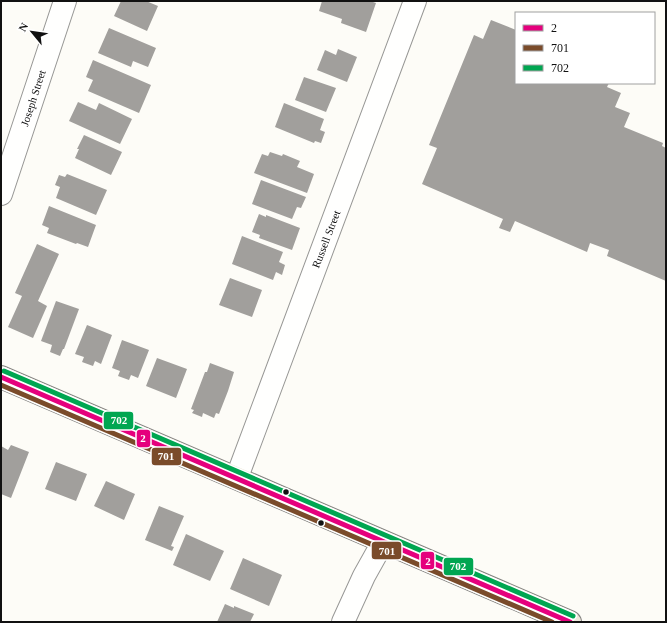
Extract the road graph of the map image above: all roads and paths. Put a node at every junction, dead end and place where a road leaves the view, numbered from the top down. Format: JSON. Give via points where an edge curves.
{"nodes":[{"id":1,"x":65,"y":1,"type":"edge"},
{"id":2,"x":415,"y":1,"type":"edge"},
{"id":3,"x":1,"y":194,"type":"edge"},
{"id":4,"x":1,"y":377,"type":"edge"},
{"id":5,"x":237,"y":477,"type":"junction"},
{"id":6,"x":383,"y":542,"type":"junction"},
{"id":7,"x":343,"y":622,"type":"edge"},
{"id":8,"x":570,"y":622,"type":"edge"}],
"edges":[{"from":1,"to":3,"type":"street","name":"Joseph Street"},
{"from":2,"to":5,"type":"street","name":"Russell Street"},
{"from":4,"to":5,"type":"main road"},
{"from":5,"to":6,"type":"main road"},
{"from":6,"to":7,"type":"street"},
{"from":6,"to":8,"type":"main road"}]}
